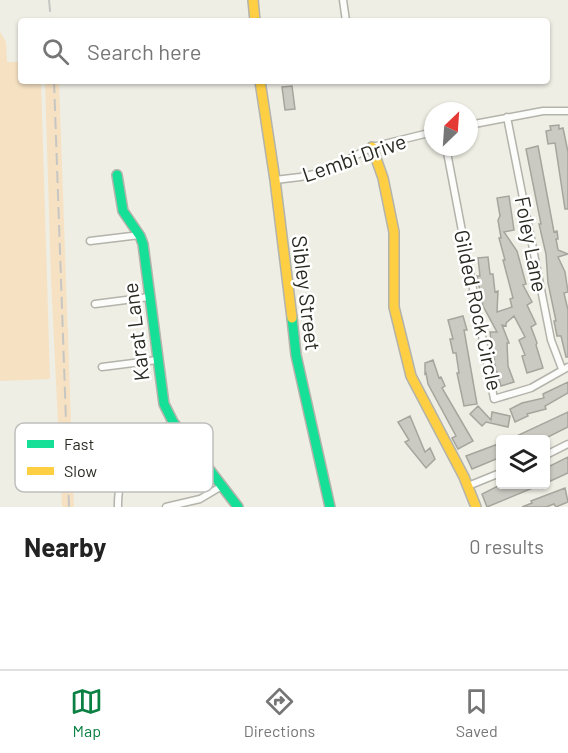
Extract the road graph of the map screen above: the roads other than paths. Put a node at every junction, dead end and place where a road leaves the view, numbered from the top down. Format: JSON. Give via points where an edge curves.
{"nodes":[{"id":1,"x":253,"y":0,"type":"edge"},
{"id":2,"x":343,"y":0,"type":"edge"},
{"id":3,"x":255,"y":18,"type":"edge"},
{"id":4,"x":346,"y":18,"type":"edge"},
{"id":5,"x":260,"y":84,"type":"edge"},
{"id":6,"x":568,"y":111,"type":"edge"},
{"id":7,"x":507,"y":117,"type":"junction"},
{"id":8,"x":478,"y":123,"type":"edge"},
{"id":9,"x":424,"y":134,"type":"edge"},
{"id":10,"x":372,"y":147,"type":"junction"},
{"id":11,"x":448,"y":156,"type":"edge"},
{"id":12,"x":117,"y":175,"type":"dead end"},
{"id":13,"x":275,"y":180,"type":"junction"},
{"id":14,"x":141,"y":235,"type":"junction"},
{"id":15,"x":90,"y":241,"type":"dead end"},
{"id":16,"x":149,"y":297,"type":"junction"},
{"id":17,"x":95,"y":304,"type":"dead end"},
{"id":18,"x":157,"y":360,"type":"junction"},
{"id":19,"x":102,"y":367,"type":"dead end"},
{"id":20,"x":565,"y":368,"type":"edge"},
{"id":21,"x":173,"y":422,"type":"edge"},
{"id":22,"x":568,"y":444,"type":"edge"},
{"id":23,"x":550,"y":453,"type":"edge"},
{"id":24,"x":213,"y":474,"type":"edge"},
{"id":25,"x":496,"y":475,"type":"edge"},
{"id":26,"x":222,"y":486,"type":"junction"},
{"id":27,"x":468,"y":486,"type":"junction"},
{"id":28,"x":213,"y":491,"type":"edge"},
{"id":29,"x":119,"y":492,"type":"edge"},
{"id":30,"x":212,"y":492,"type":"edge"},
{"id":31,"x":118,"y":507,"type":"edge"},
{"id":32,"x":166,"y":507,"type":"edge"},
{"id":33,"x":238,"y":507,"type":"edge"},
{"id":34,"x":330,"y":507,"type":"edge"},
{"id":35,"x":476,"y":507,"type":"edge"}],
"edges":[{"from":1,"to":3,"type":"street"},
{"from":2,"to":4,"type":"street"},
{"from":5,"to":13,"type":"street","name":"Sibley Street"},
{"from":6,"to":7,"type":"street"},
{"from":7,"to":8,"type":"street"},
{"from":7,"to":20,"type":"street","name":"Foley Lane","via":[[550,340]]},
{"from":9,"to":10,"type":"street","name":"Lembi Drive"},
{"from":10,"to":13,"type":"street","name":"Lembi Drive","via":[[324,172]]},
{"from":10,"to":27,"type":"street","via":[[394,232],[394,307],[411,376]]},
{"from":11,"to":20,"type":"street","name":"Gilded Rock Circle","via":[[494,399],[531,387]]},
{"from":12,"to":14,"type":"street","via":[[122,209]]},
{"from":13,"to":34,"type":"street","name":"Sibley Street","via":[[296,355]]},
{"from":14,"to":15,"type":"street"},
{"from":14,"to":16,"type":"street","name":"Karat Lane"},
{"from":16,"to":17,"type":"street"},
{"from":16,"to":18,"type":"street","name":"Karat Lane"},
{"from":18,"to":19,"type":"street"},
{"from":18,"to":21,"type":"street","name":"Karat Lane","via":[[162,397]]},
{"from":22,"to":23,"type":"street"},
{"from":24,"to":26,"type":"street","name":"Karat Lane"},
{"from":25,"to":27,"type":"street"},
{"from":26,"to":28,"type":"street"},
{"from":26,"to":33,"type":"street","name":"Karat Lane"},
{"from":27,"to":35,"type":"street"},
{"from":29,"to":31,"type":"street"},
{"from":30,"to":32,"type":"street"}]}
